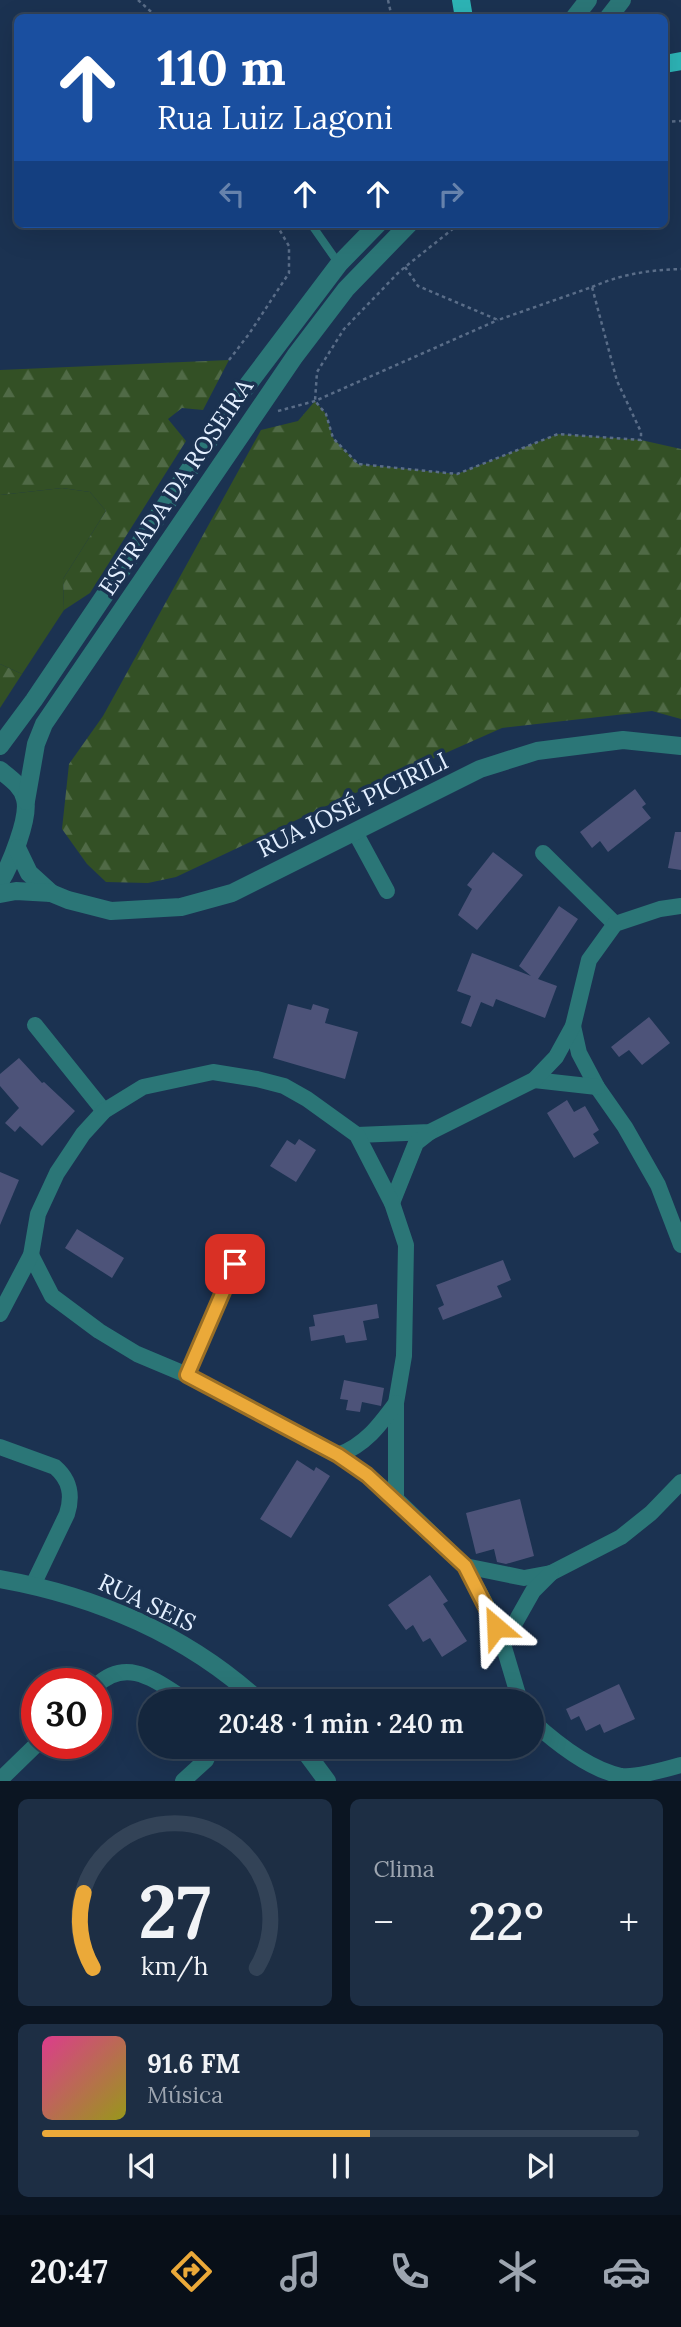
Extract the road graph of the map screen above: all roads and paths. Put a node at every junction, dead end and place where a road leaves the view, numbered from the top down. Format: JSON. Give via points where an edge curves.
{"nodes":[{"id":1,"x":138,"y":0,"type":"edge"},
{"id":2,"x":588,"y":0,"type":"edge"},
{"id":3,"x":622,"y":0,"type":"edge"},
{"id":4,"x":154,"y":14,"type":"edge"},
{"id":5,"x":577,"y":14,"type":"edge"},
{"id":6,"x":611,"y":14,"type":"edge"},
{"id":7,"x":278,"y":228,"type":"edge"},
{"id":8,"x":314,"y":228,"type":"edge"},
{"id":9,"x":373,"y":228,"type":"edge"},
{"id":10,"x":405,"y":228,"type":"edge"},
{"id":11,"x":454,"y":228,"type":"edge"},
{"id":12,"x":339,"y":264,"type":"junction"},
{"id":13,"x":405,"y":267,"type":"junction"},
{"id":14,"x":681,"y":269,"type":"edge"},
{"id":15,"x":592,"y":287,"type":"junction"},
{"id":16,"x":498,"y":320,"type":"junction"},
{"id":17,"x":229,"y":360,"type":"dead end"},
{"id":18,"x":315,"y":401,"type":"junction"},
{"id":19,"x":254,"y":417,"type":"junction"},
{"id":20,"x":0,"y":746,"type":"edge"},
{"id":21,"x":681,"y":746,"type":"edge"},
{"id":22,"x":0,"y":770,"type":"edge"},
{"id":23,"x":26,"y":801,"type":"junction"},
{"id":24,"x":355,"y":832,"type":"junction"},
{"id":25,"x":17,"y":848,"type":"junction"},
{"id":26,"x":543,"y":853,"type":"dead end"},
{"id":27,"x":0,"y":882,"type":"edge"},
{"id":28,"x":387,"y":891,"type":"dead end"},
{"id":29,"x":51,"y":893,"type":"junction"},
{"id":30,"x":0,"y":894,"type":"edge"},
{"id":31,"x":681,"y":906,"type":"edge"},
{"id":32,"x":615,"y":924,"type":"junction"},
{"id":33,"x":35,"y":1025,"type":"dead end"},
{"id":34,"x":573,"y":1026,"type":"junction"},
{"id":35,"x":534,"y":1080,"type":"junction"},
{"id":36,"x":597,"y":1087,"type":"junction"},
{"id":37,"x":104,"y":1111,"type":"junction"},
{"id":38,"x":430,"y":1132,"type":"junction"},
{"id":39,"x":357,"y":1135,"type":"junction"},
{"id":40,"x":391,"y":1203,"type":"junction"},
{"id":41,"x":681,"y":1245,"type":"edge"},
{"id":42,"x":32,"y":1255,"type":"junction"},
{"id":43,"x":235,"y":1264,"type":"dead end"},
{"id":44,"x":0,"y":1314,"type":"edge"},
{"id":45,"x":187,"y":1375,"type":"junction"},
{"id":46,"x":396,"y":1404,"type":"junction"},
{"id":47,"x":0,"y":1447,"type":"edge"},
{"id":48,"x":338,"y":1455,"type":"junction"},
{"id":49,"x":681,"y":1482,"type":"edge"},
{"id":50,"x":396,"y":1499,"type":"junction"},
{"id":51,"x":465,"y":1566,"type":"junction"},
{"id":52,"x":551,"y":1573,"type":"junction"},
{"id":53,"x":0,"y":1579,"type":"edge"},
{"id":54,"x":33,"y":1585,"type":"junction"},
{"id":55,"x":503,"y":1644,"type":"junction"},
{"id":56,"x":112,"y":1674,"type":"edge"},
{"id":57,"x":169,"y":1689,"type":"edge"},
{"id":58,"x":246,"y":1689,"type":"edge"},
{"id":59,"x":516,"y":1689,"type":"edge"},
{"id":60,"x":544,"y":1732,"type":"edge"},
{"id":61,"x":22,"y":1759,"type":"edge"},
{"id":62,"x":206,"y":1759,"type":"edge"},
{"id":63,"x":311,"y":1759,"type":"edge"},
{"id":64,"x":681,"y":1765,"type":"edge"},
{"id":65,"x":622,"y":1779,"type":"edge"},
{"id":66,"x":0,"y":1780,"type":"edge"},
{"id":67,"x":183,"y":1781,"type":"edge"},
{"id":68,"x":327,"y":1781,"type":"edge"}],
"edges":[{"from":1,"to":4,"type":"path"},
{"from":2,"to":5,"type":"street"},
{"from":3,"to":6,"type":"street"},
{"from":7,"to":17,"type":"path","via":[[289,246],[289,272]]},
{"from":8,"to":12,"type":"lane"},
{"from":9,"to":12,"type":"street","name":"ESTRADA DA ROSEIRA"},
{"from":10,"to":19,"type":"street","name":"ESTRADA DA ROSEIRA","via":[[346,289]]},
{"from":11,"to":13,"type":"path"},
{"from":12,"to":20,"type":"street","name":"ESTRADA DA ROSEIRA","via":[[237,399]]},
{"from":13,"to":16,"type":"path","via":[[418,286]]},
{"from":13,"to":18,"type":"path","via":[[344,329],[317,372]]},
{"from":14,"to":15,"type":"path","via":[[636,272]]},
{"from":15,"to":16,"type":"path"},
{"from":15,"to":18,"type":"path","via":[[617,381],[641,440],[558,434],[457,474],[358,464],[333,438],[327,414]]},
{"from":16,"to":18,"type":"path"},
{"from":18,"to":19,"type":"path"},
{"from":19,"to":23,"type":"street","name":"ESTRADA DA ROSEIRA","via":[[44,724]]},
{"from":21,"to":24,"type":"street","name":"RUA JOSÉ PICIRILI","via":[[623,740],[537,751],[480,769]]},
{"from":22,"to":23,"type":"street"},
{"from":23,"to":25,"type":"street","name":"ESTRADA DA ROSEIRA"},
{"from":24,"to":28,"type":"street"},
{"from":24,"to":29,"type":"street","name":"RUA JOSÉ PICIRILI","via":[[232,892],[181,908],[111,911]]},
{"from":25,"to":27,"type":"street","name":"ESTRADA DA ROSEIRA"},
{"from":25,"to":29,"type":"street","via":[[29,873]]},
{"from":26,"to":32,"type":"street"},
{"from":29,"to":30,"type":"street"},
{"from":31,"to":32,"type":"street"},
{"from":32,"to":34,"type":"street","via":[[590,960]]},
{"from":33,"to":37,"type":"street"},
{"from":34,"to":35,"type":"street","via":[[556,1056]]},
{"from":34,"to":36,"type":"street","via":[[579,1053]]},
{"from":35,"to":36,"type":"street"},
{"from":35,"to":38,"type":"street"},
{"from":36,"to":41,"type":"street","via":[[658,1185]]},
{"from":37,"to":39,"type":"street","via":[[143,1087],[213,1072],[284,1086]]},
{"from":37,"to":42,"type":"street","via":[[82,1134],[57,1173],[38,1214]]},
{"from":38,"to":39,"type":"street"},
{"from":38,"to":40,"type":"street","via":[[416,1143]]},
{"from":39,"to":40,"type":"street"},
{"from":40,"to":46,"type":"street","via":[[406,1245],[404,1356]]},
{"from":42,"to":44,"type":"street"},
{"from":42,"to":45,"type":"street","via":[[52,1296],[137,1354]]},
{"from":43,"to":45,"type":"street"},
{"from":45,"to":48,"type":"street"},
{"from":46,"to":48,"type":"street","via":[[354,1449]]},
{"from":46,"to":50,"type":"street"},
{"from":47,"to":54,"type":"street","via":[[55,1467],[70,1490],[67,1514]]},
{"from":48,"to":50,"type":"street"},
{"from":49,"to":52,"type":"street","via":[[621,1537]]},
{"from":50,"to":51,"type":"street"},
{"from":51,"to":52,"type":"street","via":[[524,1578]]},
{"from":51,"to":55,"type":"street"},
{"from":52,"to":55,"type":"street","via":[[533,1591]]},
{"from":53,"to":54,"type":"street","name":"RUA SEIS"},
{"from":54,"to":58,"type":"street","name":"RUA SEIS","via":[[111,1609],[164,1634]]},
{"from":55,"to":59,"type":"street"},
{"from":56,"to":57,"type":"street","via":[[132,1671]]},
{"from":60,"to":65,"type":"street"},
{"from":61,"to":66,"type":"street"},
{"from":62,"to":67,"type":"street"},
{"from":63,"to":68,"type":"street"},
{"from":64,"to":65,"type":"street"}]}
